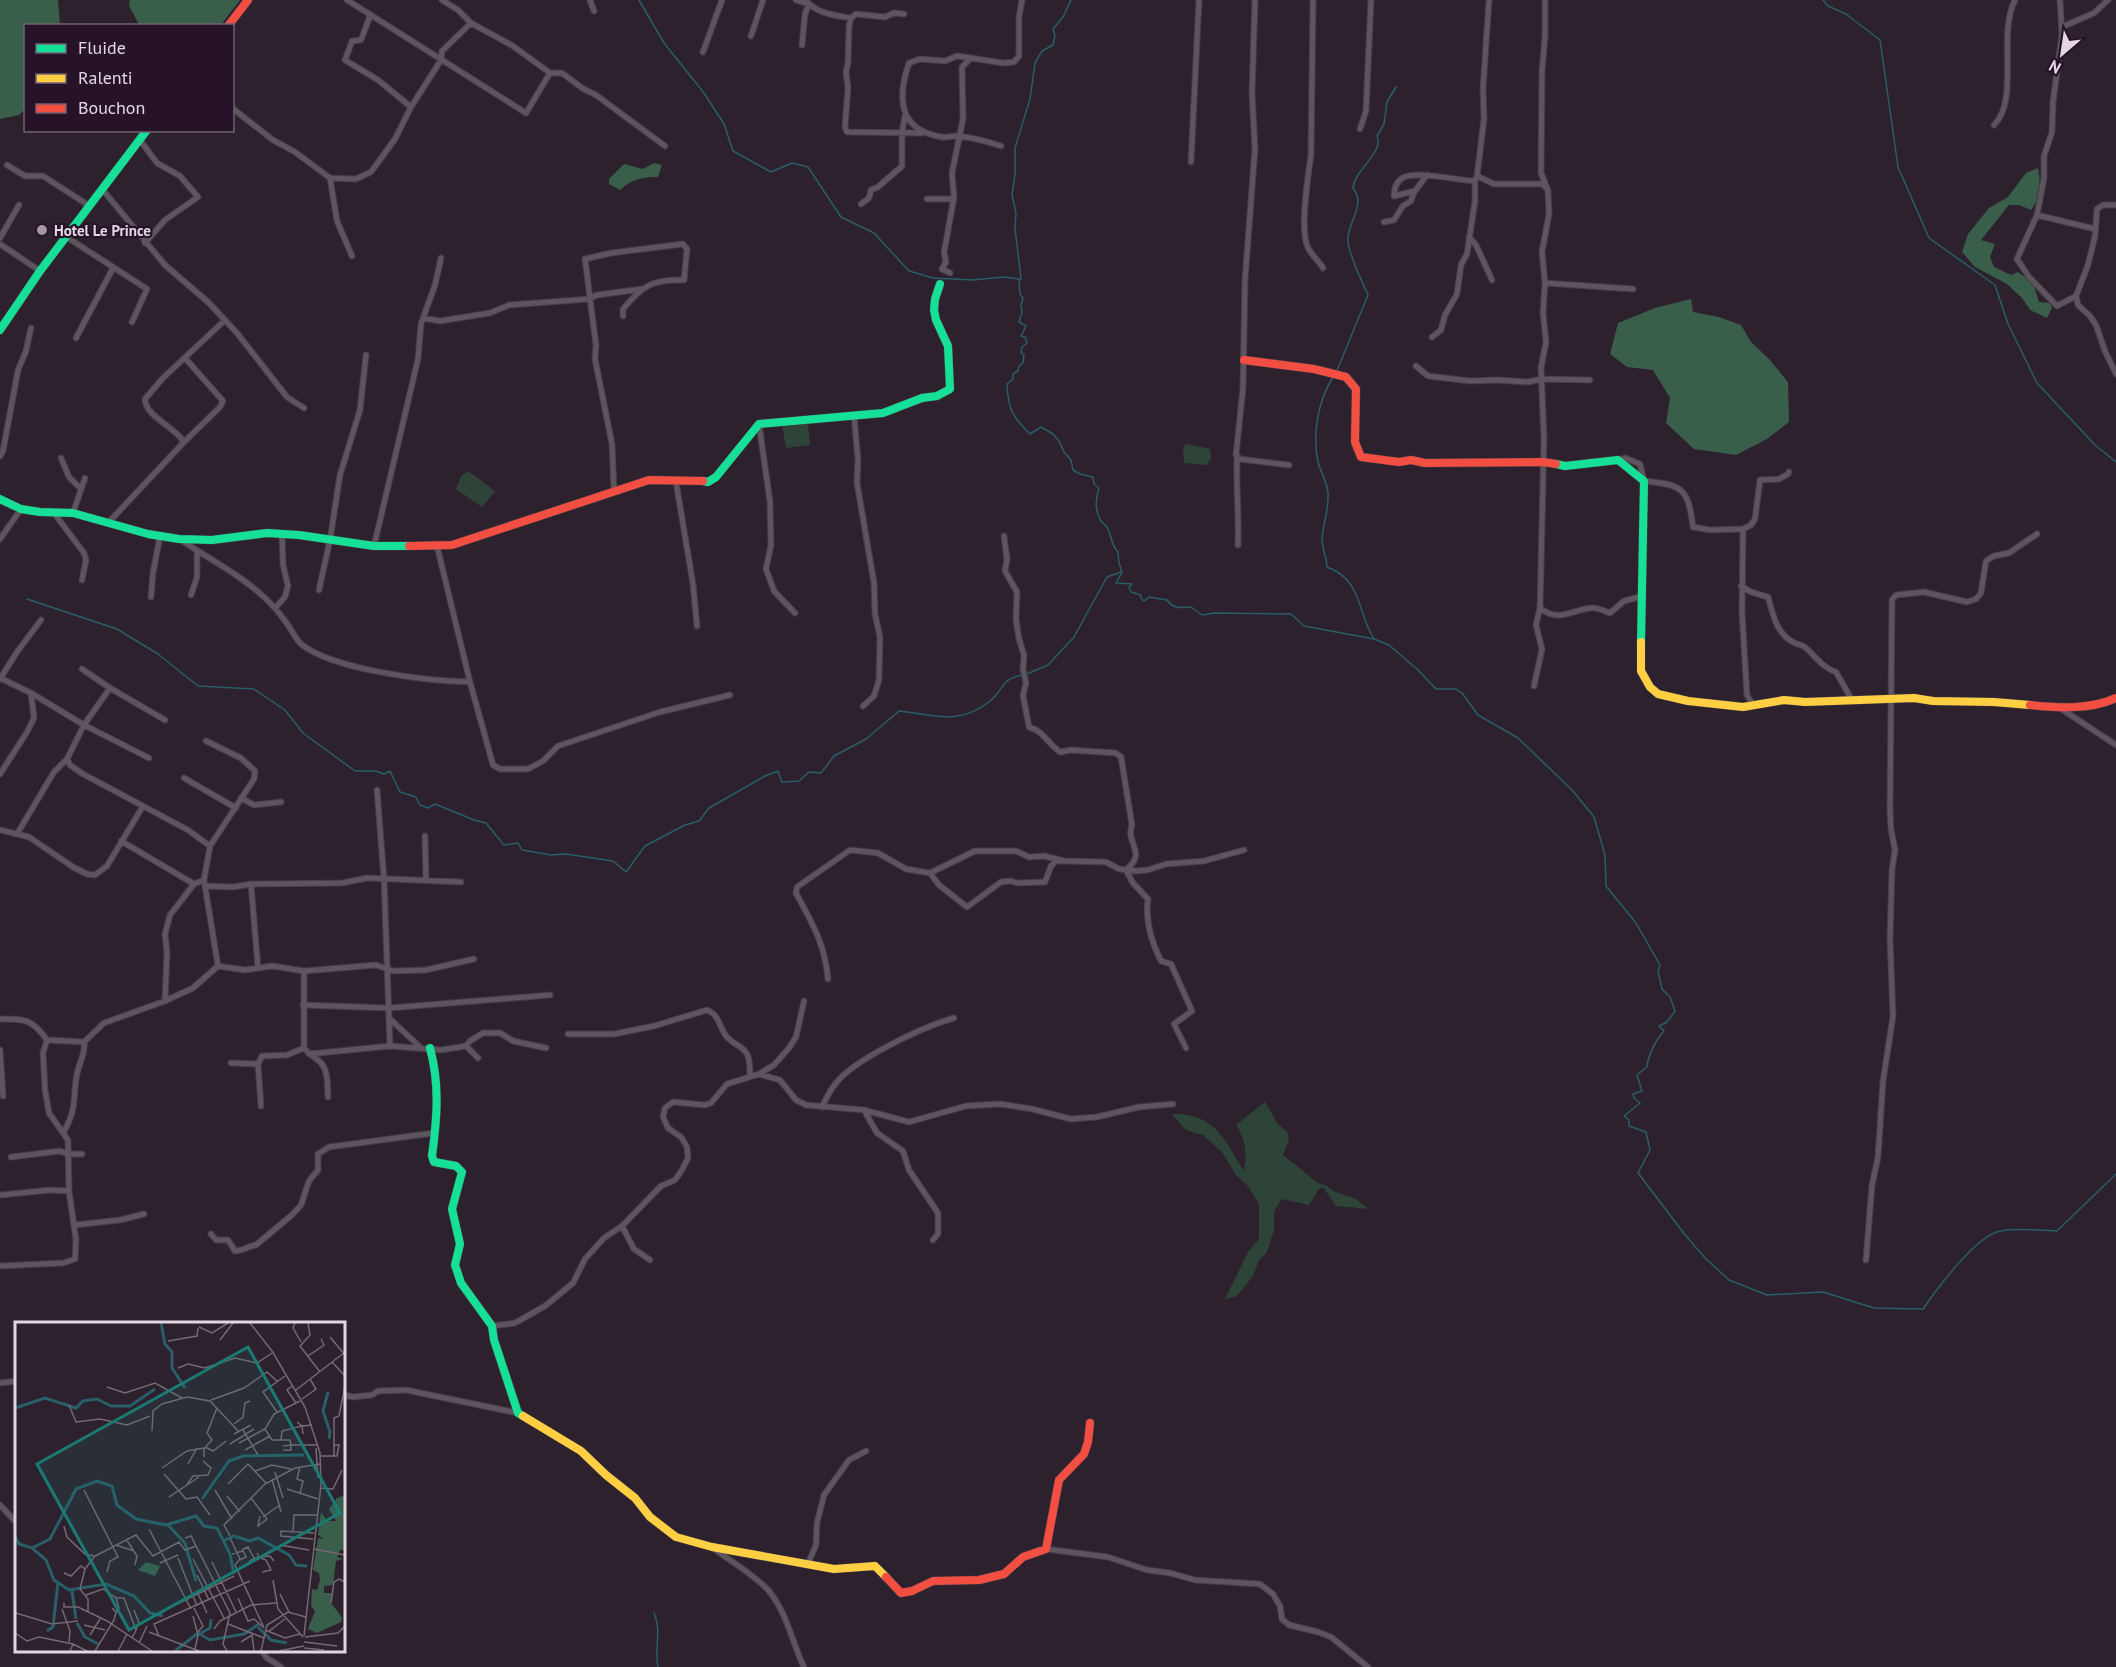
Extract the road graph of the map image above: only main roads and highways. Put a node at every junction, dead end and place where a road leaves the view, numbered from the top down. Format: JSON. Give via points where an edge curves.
{"nodes":[{"id":1,"x":248,"y":0,"type":"edge"},
{"id":2,"x":230,"y":24,"type":"edge"},
{"id":3,"x":146,"y":132,"type":"edge"},
{"id":4,"x":940,"y":284,"type":"dead end"},
{"id":5,"x":0,"y":330,"type":"edge"},
{"id":6,"x":1244,"y":360,"type":"road end"},
{"id":7,"x":0,"y":499,"type":"edge"},
{"id":8,"x":2116,"y":698,"type":"edge"},
{"id":9,"x":430,"y":1048,"type":"road end"},
{"id":10,"x":1090,"y":1423,"type":"dead end"}],
"edges":[{"from":1,"to":2,"type":"main road"},
{"from":3,"to":5,"type":"main road","via":[[65,236]]},
{"from":4,"to":7,"type":"main road","via":[[934,310],[948,342],[950,388],[937,396],[883,412],[759,424],[708,482],[649,480],[452,545],[374,546],[282,534],[179,539],[73,513],[21,510]]},
{"from":6,"to":8,"type":"main road","via":[[1346,377],[1356,389],[1355,442],[1361,457],[1399,462],[1543,462],[1565,466],[1618,460],[1644,481],[1641,671],[1658,694],[1711,705],[1748,707],[1794,699],[1805,702],[1914,698],[2060,708]]},
{"from":9,"to":10,"type":"main road","via":[[438,1109],[432,1156],[434,1162],[456,1166],[462,1172],[452,1209],[460,1244],[455,1265],[461,1283],[492,1326],[518,1413],[580,1451],[676,1537],[834,1569],[875,1566],[901,1593],[933,1581],[980,1580],[1004,1574],[1023,1557],[1046,1550],[1059,1480],[1084,1454]]}]}
